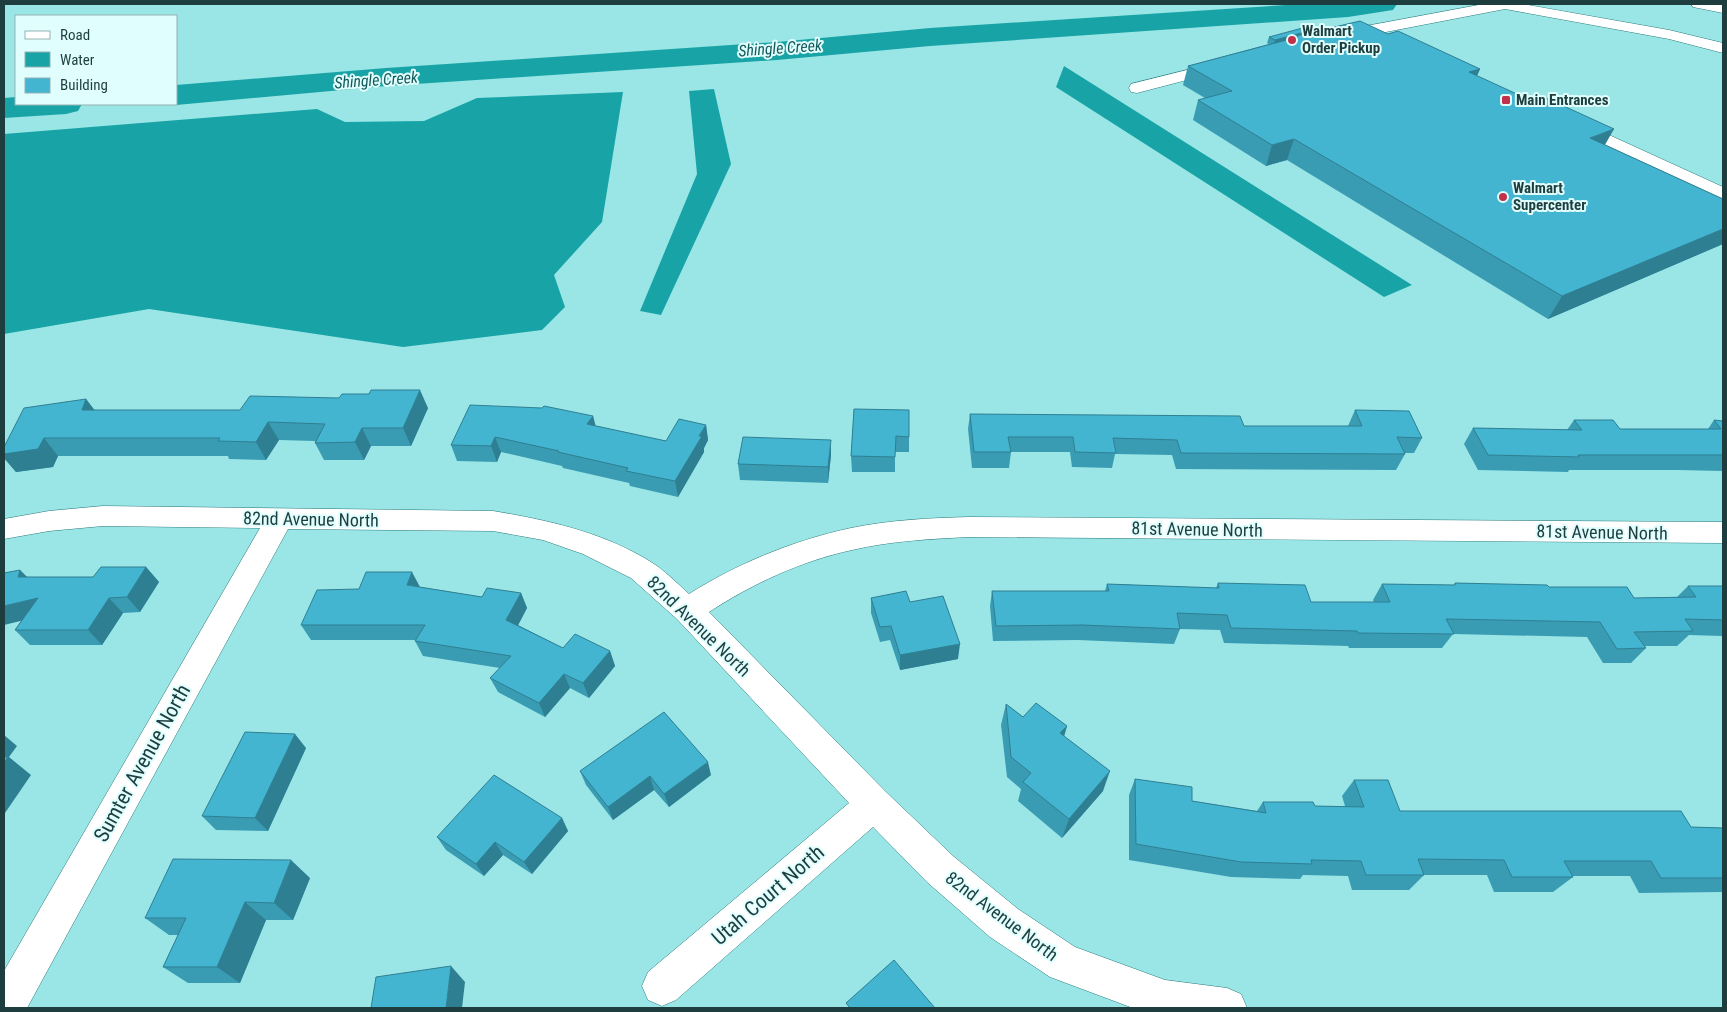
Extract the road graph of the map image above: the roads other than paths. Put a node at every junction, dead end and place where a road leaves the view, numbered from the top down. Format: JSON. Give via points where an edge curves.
{"nodes":[{"id":1,"x":1505,"y":4,"type":"edge"},
{"id":2,"x":1698,"y":4,"type":"edge"},
{"id":3,"x":1723,"y":9,"type":"edge"},
{"id":4,"x":1370,"y":29,"type":"junction"},
{"id":5,"x":1327,"y":39,"type":"edge"},
{"id":6,"x":1396,"y":41,"type":"edge"},
{"id":7,"x":1723,"y":48,"type":"edge"},
{"id":8,"x":1241,"y":61,"type":"edge"},
{"id":9,"x":1137,"y":88,"type":"dead end"},
{"id":10,"x":1558,"y":116,"type":"edge"},
{"id":11,"x":1723,"y":194,"type":"edge"},
{"id":12,"x":279,"y":518,"type":"junction"},
{"id":13,"x":4,"y":530,"type":"edge"},
{"id":14,"x":1723,"y":533,"type":"edge"},
{"id":15,"x":688,"y":610,"type":"junction"},
{"id":16,"x":874,"y":804,"type":"junction"},
{"id":17,"x":662,"y":986,"type":"dead end"},
{"id":18,"x":5,"y":1008,"type":"edge"},
{"id":19,"x":1227,"y":1008,"type":"edge"}],
"edges":[{"from":1,"to":4,"type":"street"},
{"from":1,"to":7,"type":"street","via":[[1689,38]]},
{"from":2,"to":3,"type":"street"},
{"from":4,"to":5,"type":"street"},
{"from":4,"to":6,"type":"street"},
{"from":8,"to":9,"type":"street"},
{"from":10,"to":11,"type":"street"},
{"from":12,"to":13,"type":"street","name":"82nd Avenue North","via":[[103,516],[49,521]]},
{"from":12,"to":15,"type":"street","name":"82nd Avenue North","via":[[493,521],[545,530],[593,546],[641,570]]},
{"from":12,"to":18,"type":"street","name":"Sumter Avenue North"},
{"from":14,"to":15,"type":"street","name":"81st Avenue North","via":[[969,527],[909,530],[851,539],[795,556],[730,583]]},
{"from":15,"to":16,"type":"street","name":"82nd Avenue North"},
{"from":16,"to":17,"type":"street","name":"Utah Court North"},
{"from":16,"to":19,"type":"street","name":"82nd Avenue North","via":[[940,869],[1004,923],[1064,963],[1165,1000]]}]}
